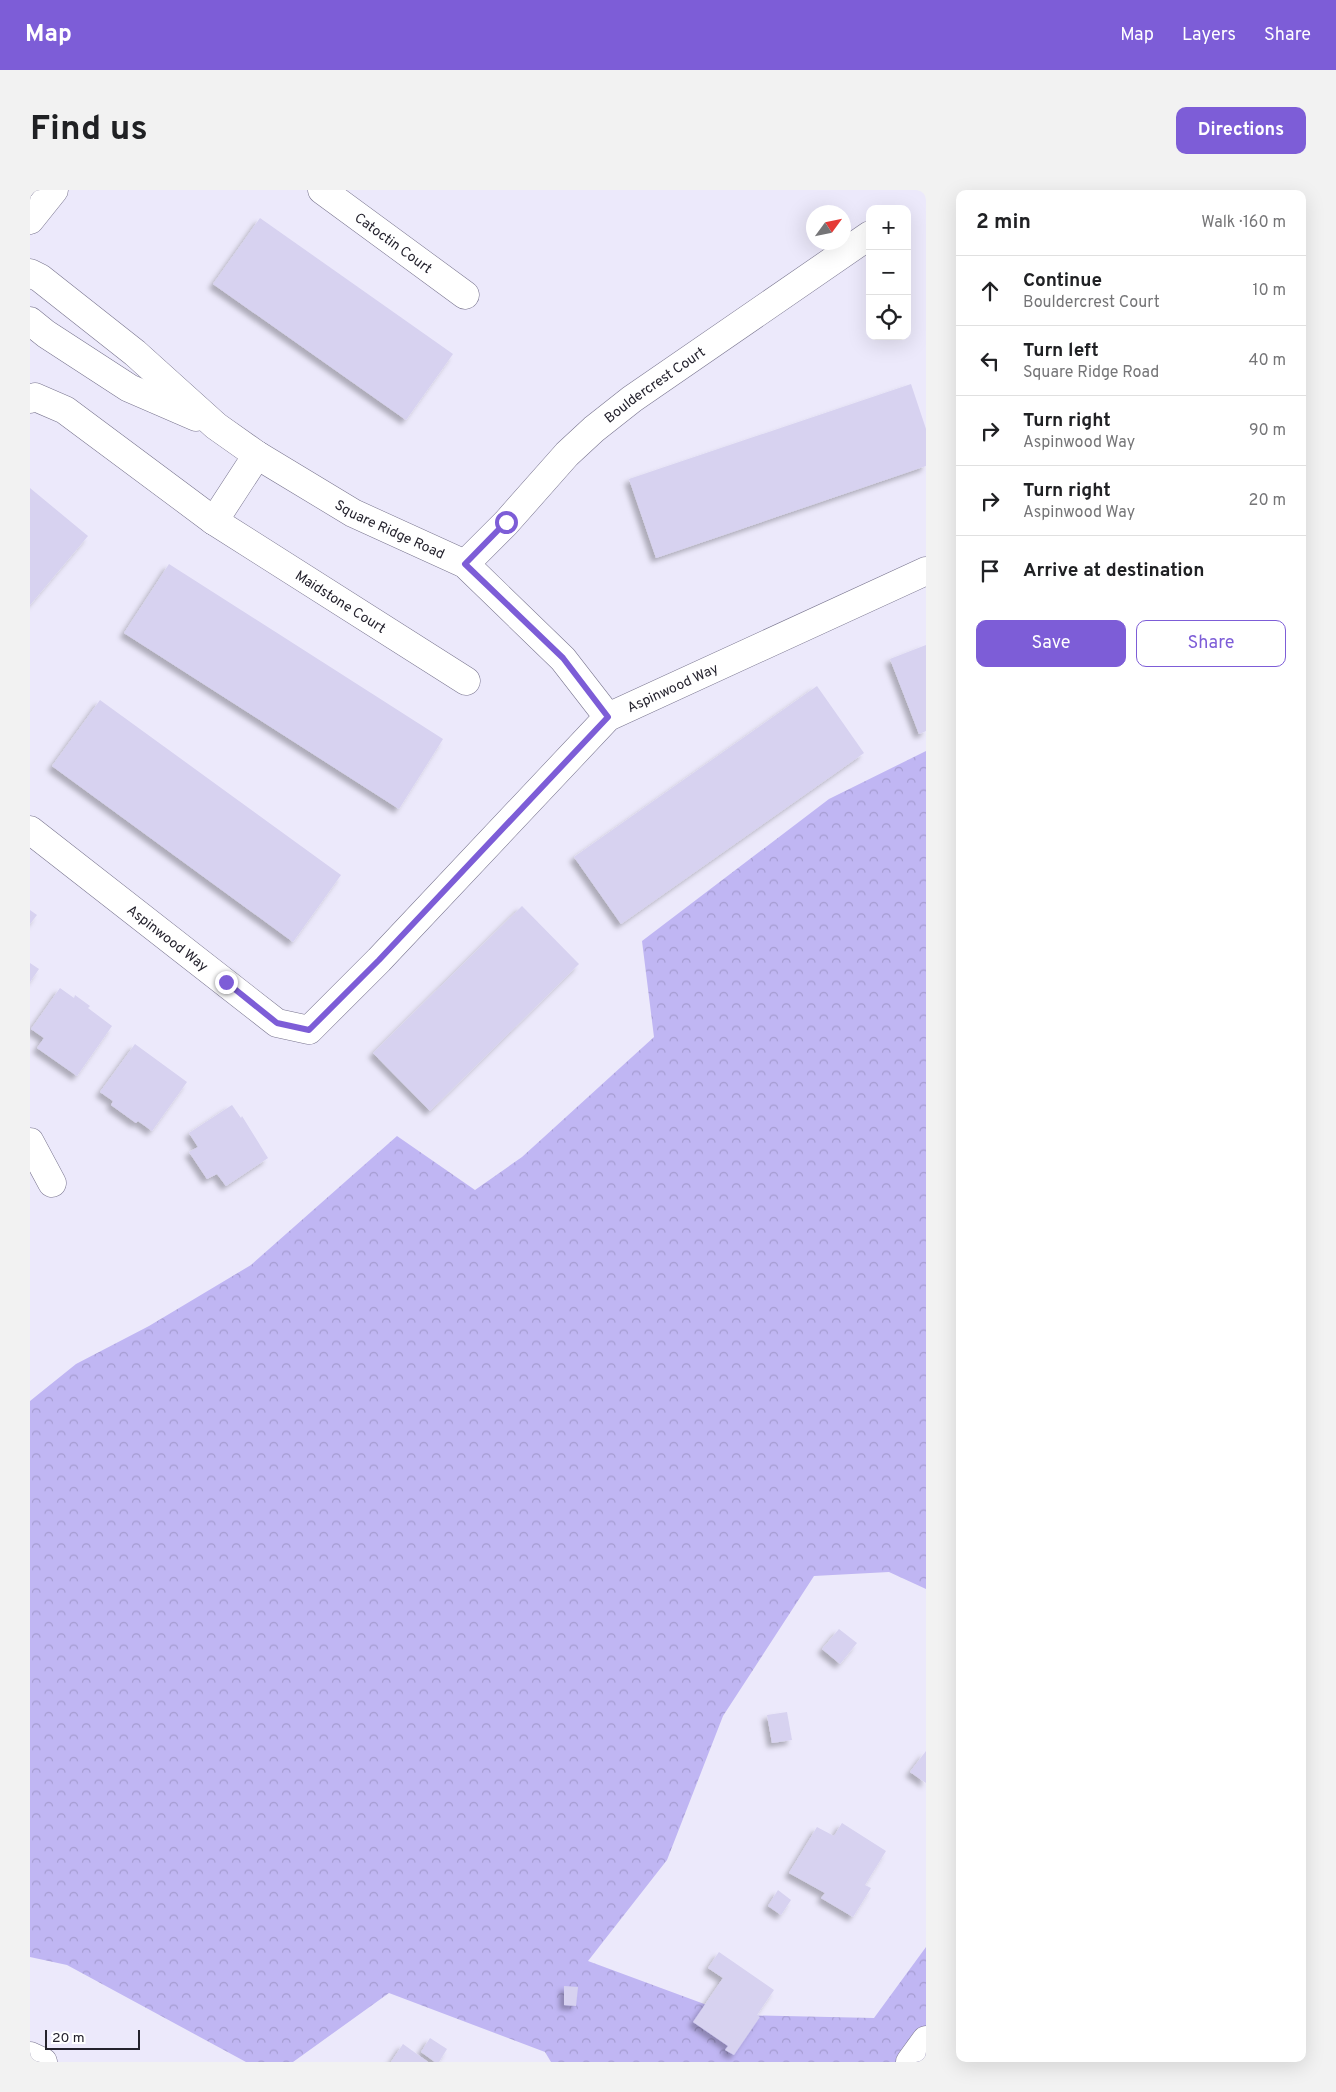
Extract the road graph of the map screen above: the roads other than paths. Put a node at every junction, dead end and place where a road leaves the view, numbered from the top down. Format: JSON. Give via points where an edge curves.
{"nodes":[{"id":1,"x":54,"y":190,"type":"edge"},
{"id":2,"x":322,"y":190,"type":"edge"},
{"id":3,"x":30,"y":220,"type":"edge"},
{"id":4,"x":866,"y":238,"type":"edge"},
{"id":5,"x":30,"y":273,"type":"edge"},
{"id":6,"x":465,"y":296,"type":"dead end"},
{"id":7,"x":30,"y":321,"type":"edge"},
{"id":8,"x":30,"y":399,"type":"edge"},
{"id":9,"x":216,"y":426,"type":"junction"},
{"id":10,"x":257,"y":455,"type":"junction"},
{"id":11,"x":214,"y":521,"type":"junction"},
{"id":12,"x":465,"y":564,"type":"junction"},
{"id":13,"x":926,"y":571,"type":"edge"},
{"id":14,"x":466,"y":681,"type":"dead end"},
{"id":15,"x":608,"y":717,"type":"junction"},
{"id":16,"x":30,"y":830,"type":"edge"},
{"id":17,"x":30,"y":1142,"type":"edge"},
{"id":18,"x":52,"y":1183,"type":"dead end"},
{"id":19,"x":926,"y":2040,"type":"edge"},
{"id":20,"x":30,"y":2056,"type":"edge"},
{"id":21,"x":43,"y":2062,"type":"edge"},
{"id":22,"x":910,"y":2062,"type":"edge"}],
"edges":[{"from":1,"to":3,"type":"street"},
{"from":2,"to":6,"type":"street","name":"Catoctin Court"},
{"from":4,"to":12,"type":"street","name":"Bouldercrest Court","via":[[594,428]]},
{"from":5,"to":9,"type":"street","name":"Square Ridge Road","via":[[136,352]]},
{"from":7,"to":9,"type":"street","name":"Square Ridge Road","via":[[129,388]]},
{"from":8,"to":11,"type":"street","name":"Maidstone Court","via":[[65,410]]},
{"from":9,"to":10,"type":"street","name":"Square Ridge Road"},
{"from":10,"to":11,"type":"street"},
{"from":10,"to":12,"type":"street","name":"Square Ridge Road","via":[[353,513]]},
{"from":11,"to":14,"type":"street","name":"Maidstone Court"},
{"from":12,"to":15,"type":"street","name":"Square Ridge Road","via":[[563,658]]},
{"from":13,"to":15,"type":"street","name":"Aspinwood Way"},
{"from":15,"to":16,"type":"street","name":"Aspinwood Way","via":[[309,1030],[277,1023]]},
{"from":17,"to":18,"type":"street"},
{"from":19,"to":22,"type":"street"},
{"from":20,"to":21,"type":"street"}]}
